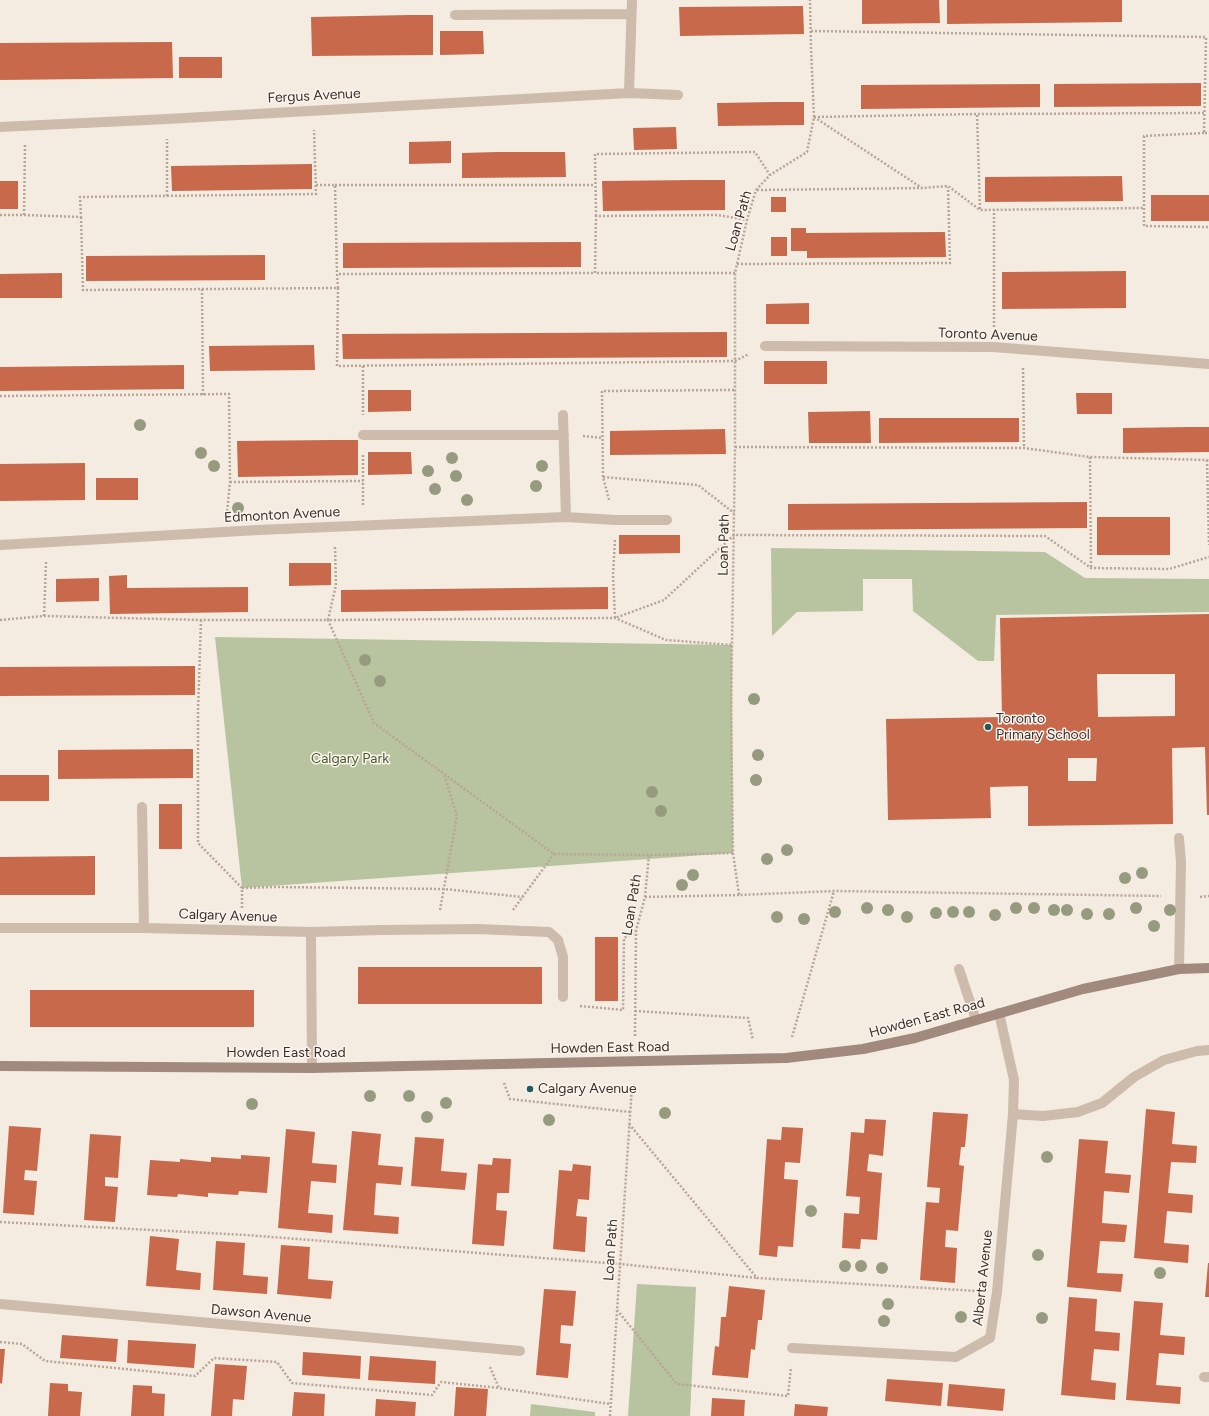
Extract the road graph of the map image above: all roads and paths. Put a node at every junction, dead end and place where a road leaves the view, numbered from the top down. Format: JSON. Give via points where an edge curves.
{"nodes":[{"id":1,"x":632,"y":0,"type":"edge"},
{"id":2,"x":810,"y":0,"type":"edge"},
{"id":3,"x":631,"y":14,"type":"junction"},
{"id":4,"x":455,"y":15,"type":"dead end"},
{"id":5,"x":811,"y":31,"type":"junction"},
{"id":6,"x":1208,"y":50,"type":"edge"},
{"id":7,"x":629,"y":93,"type":"junction"},
{"id":8,"x":678,"y":95,"type":"dead end"},
{"id":9,"x":314,"y":110,"type":"junction"},
{"id":10,"x":1205,"y":113,"type":"junction"},
{"id":11,"x":977,"y":114,"type":"junction"},
{"id":12,"x":814,"y":117,"type":"junction"},
{"id":13,"x":167,"y":119,"type":"junction"},
{"id":14,"x":25,"y":125,"type":"junction"},
{"id":15,"x":0,"y":127,"type":"edge"},
{"id":16,"x":1209,"y":133,"type":"edge"},
{"id":17,"x":1204,"y":134,"type":"junction"},
{"id":18,"x":770,"y":175,"type":"junction"},
{"id":19,"x":316,"y":185,"type":"junction"},
{"id":20,"x":335,"y":185,"type":"junction"},
{"id":21,"x":595,"y":185,"type":"junction"},
{"id":22,"x":948,"y":186,"type":"junction"},
{"id":23,"x":922,"y":188,"type":"junction"},
{"id":24,"x":756,"y":190,"type":"junction"},
{"id":25,"x":166,"y":196,"type":"junction"},
{"id":26,"x":1144,"y":208,"type":"junction"},
{"id":27,"x":980,"y":210,"type":"junction"},
{"id":28,"x":994,"y":210,"type":"junction"},
{"id":29,"x":0,"y":215,"type":"edge"},
{"id":30,"x":24,"y":215,"type":"junction"},
{"id":31,"x":596,"y":216,"type":"junction"},
{"id":32,"x":81,"y":217,"type":"junction"},
{"id":33,"x":747,"y":220,"type":"junction"},
{"id":34,"x":1209,"y":227,"type":"edge"},
{"id":35,"x":737,"y":264,"type":"junction"},
{"id":36,"x":595,"y":273,"type":"junction"},
{"id":37,"x":735,"y":273,"type":"junction"},
{"id":38,"x":337,"y":274,"type":"junction"},
{"id":39,"x":338,"y":288,"type":"junction"},
{"id":40,"x":202,"y":289,"type":"junction"},
{"id":41,"x":765,"y":346,"type":"dead end"},
{"id":42,"x":993,"y":347,"type":"junction"},
{"id":43,"x":1022,"y":349,"type":"junction"},
{"id":44,"x":735,"y":361,"type":"junction"},
{"id":45,"x":1209,"y":364,"type":"edge"},
{"id":46,"x":735,"y":390,"type":"junction"},
{"id":47,"x":203,"y":395,"type":"junction"},
{"id":48,"x":0,"y":396,"type":"edge"},
{"id":49,"x":563,"y":415,"type":"dead end"},
{"id":50,"x":363,"y":435,"type":"dead end"},
{"id":51,"x":564,"y":435,"type":"junction"},
{"id":52,"x":735,"y":447,"type":"junction"},
{"id":53,"x":1024,"y":448,"type":"junction"},
{"id":54,"x":1090,"y":457,"type":"junction"},
{"id":55,"x":1208,"y":460,"type":"edge"},
{"id":56,"x":603,"y":477,"type":"dead end"},
{"id":57,"x":230,"y":482,"type":"junction"},
{"id":58,"x":363,"y":482,"type":"dead end"},
{"id":59,"x":566,"y":517,"type":"junction"},
{"id":60,"x":667,"y":520,"type":"dead end"},
{"id":61,"x":335,"y":527,"type":"junction"},
{"id":62,"x":224,"y":532,"type":"junction"},
{"id":63,"x":734,"y":535,"type":"junction"},
{"id":64,"x":47,"y":543,"type":"junction"},
{"id":65,"x":0,"y":545,"type":"edge"},
{"id":66,"x":1209,"y":545,"type":"edge"},
{"id":67,"x":1209,"y":557,"type":"edge"},
{"id":68,"x":614,"y":562,"type":"dead end"},
{"id":69,"x":1091,"y":568,"type":"junction"},
{"id":70,"x":44,"y":616,"type":"junction"},
{"id":71,"x":615,"y":618,"type":"junction"},
{"id":72,"x":0,"y":620,"type":"edge"},
{"id":73,"x":201,"y":620,"type":"junction"},
{"id":74,"x":328,"y":620,"type":"junction"},
{"id":75,"x":732,"y":645,"type":"junction"},
{"id":76,"x":444,"y":774,"type":"junction"},
{"id":77,"x":142,"y":807,"type":"dead end"},
{"id":78,"x":1179,"y":838,"type":"dead end"},
{"id":79,"x":733,"y":853,"type":"junction"},
{"id":80,"x":554,"y":854,"type":"junction"},
{"id":81,"x":649,"y":855,"type":"junction"},
{"id":82,"x":242,"y":888,"type":"junction"},
{"id":83,"x":444,"y":889,"type":"junction"},
{"id":84,"x":834,"y":891,"type":"junction"},
{"id":85,"x":739,"y":895,"type":"junction"},
{"id":86,"x":1209,"y":896,"type":"edge"},
{"id":87,"x":523,"y":897,"type":"junction"},
{"id":88,"x":645,"y":897,"type":"junction"},
{"id":89,"x":1180,"y":898,"type":"junction"},
{"id":90,"x":0,"y":928,"type":"edge"},
{"id":91,"x":144,"y":928,"type":"junction"},
{"id":92,"x":436,"y":929,"type":"junction"},
{"id":93,"x":243,"y":930,"type":"junction"},
{"id":94,"x":498,"y":930,"type":"junction"},
{"id":95,"x":636,"y":931,"type":"junction"},
{"id":96,"x":311,"y":932,"type":"junction"},
{"id":97,"x":1209,"y":968,"type":"edge"},
{"id":98,"x":959,"y":969,"type":"dead end"},
{"id":99,"x":1179,"y":969,"type":"junction"},
{"id":100,"x":563,"y":997,"type":"joint"},
{"id":101,"x":635,"y":1010,"type":"junction"},
{"id":102,"x":999,"y":1013,"type":"junction"},
{"id":103,"x":748,"y":1018,"type":"dead end"},
{"id":104,"x":976,"y":1020,"type":"junction"},
{"id":105,"x":635,"y":1036,"type":"dead end"},
{"id":106,"x":1209,"y":1050,"type":"edge"},
{"id":107,"x":786,"y":1058,"type":"junction"},
{"id":108,"x":0,"y":1066,"type":"edge"},
{"id":109,"x":312,"y":1068,"type":"junction"},
{"id":110,"x":632,"y":1086,"type":"dead end"},
{"id":111,"x":510,"y":1099,"type":"dead end"},
{"id":112,"x":630,"y":1112,"type":"junction"},
{"id":113,"x":1013,"y":1114,"type":"junction"},
{"id":114,"x":629,"y":1124,"type":"junction"},
{"id":115,"x":0,"y":1222,"type":"edge"},
{"id":116,"x":620,"y":1264,"type":"junction"},
{"id":117,"x":757,"y":1278,"type":"junction"},
{"id":118,"x":997,"y":1292,"type":"junction"},
{"id":119,"x":0,"y":1304,"type":"edge"},
{"id":120,"x":617,"y":1310,"type":"junction"},
{"id":121,"x":0,"y":1342,"type":"edge"},
{"id":122,"x":482,"y":1348,"type":"junction"},
{"id":123,"x":792,"y":1348,"type":"joint"},
{"id":124,"x":520,"y":1351,"type":"dead end"},
{"id":125,"x":498,"y":1388,"type":"junction"},
{"id":126,"x":610,"y":1404,"type":"junction"},
{"id":127,"x":610,"y":1416,"type":"edge"}],
"edges":[{"from":1,"to":3,"type":"street"},
{"from":2,"to":5,"type":"path","name":"Loan Path"},
{"from":3,"to":4,"type":"street"},
{"from":3,"to":7,"type":"street"},
{"from":5,"to":6,"type":"path","via":[[1206,37]]},
{"from":5,"to":12,"type":"path","name":"Loan Path"},
{"from":6,"to":10,"type":"path"},
{"from":7,"to":8,"type":"street","name":"Fergus Avenue"},
{"from":7,"to":9,"type":"street","name":"Fergus Avenue"},
{"from":9,"to":13,"type":"street","name":"Fergus Avenue"},
{"from":9,"to":19,"type":"path"},
{"from":10,"to":11,"type":"path"},
{"from":10,"to":17,"type":"path"},
{"from":11,"to":12,"type":"path"},
{"from":11,"to":27,"type":"path"},
{"from":12,"to":18,"type":"path","name":"Loan Path","via":[[807,152]]},
{"from":12,"to":23,"type":"path"},
{"from":13,"to":14,"type":"street","name":"Fergus Avenue"},
{"from":13,"to":25,"type":"path"},
{"from":14,"to":15,"type":"street","name":"Fergus Avenue"},
{"from":14,"to":30,"type":"path"},
{"from":16,"to":17,"type":"path"},
{"from":17,"to":26,"type":"path","via":[[1144,136]]},
{"from":18,"to":21,"type":"path","via":[[755,152],[595,154]]},
{"from":18,"to":24,"type":"path","name":"Loan Path"},
{"from":19,"to":20,"type":"path"},
{"from":19,"to":25,"type":"path","via":[[316,194]]},
{"from":20,"to":21,"type":"path"},
{"from":20,"to":38,"type":"path"},
{"from":21,"to":31,"type":"path"},
{"from":22,"to":23,"type":"path"},
{"from":22,"to":27,"type":"path"},
{"from":22,"to":35,"type":"path","via":[[950,264]]},
{"from":23,"to":24,"type":"path"},
{"from":24,"to":33,"type":"path","name":"Loan Path"},
{"from":25,"to":32,"type":"path","via":[[80,197]]},
{"from":26,"to":28,"type":"path"},
{"from":26,"to":34,"type":"path","via":[[1144,226]]},
{"from":27,"to":28,"type":"path"},
{"from":28,"to":42,"type":"path"},
{"from":29,"to":30,"type":"path"},
{"from":30,"to":32,"type":"path"},
{"from":31,"to":33,"type":"path","via":[[718,215]]},
{"from":31,"to":36,"type":"path"},
{"from":32,"to":40,"type":"path","via":[[83,290]]},
{"from":33,"to":35,"type":"path","name":"Loan Path"},
{"from":35,"to":37,"type":"path","name":"Loan Path"},
{"from":36,"to":37,"type":"path"},
{"from":36,"to":38,"type":"path"},
{"from":37,"to":44,"type":"path","name":"Loan Path"},
{"from":38,"to":39,"type":"path"},
{"from":39,"to":40,"type":"path"},
{"from":39,"to":44,"type":"path","via":[[337,366]]},
{"from":40,"to":47,"type":"path"},
{"from":41,"to":42,"type":"street","name":"Toronto Avenue"},
{"from":42,"to":43,"type":"street","name":"Toronto Avenue"},
{"from":43,"to":45,"type":"street","name":"Toronto Avenue"},
{"from":43,"to":53,"type":"path"},
{"from":44,"to":46,"type":"path","name":"Loan Path"},
{"from":46,"to":52,"type":"path","name":"Loan Path"},
{"from":46,"to":56,"type":"path","via":[[602,391]]},
{"from":47,"to":48,"type":"path"},
{"from":47,"to":57,"type":"path","via":[[229,394]]},
{"from":49,"to":51,"type":"street"},
{"from":50,"to":51,"type":"street"},
{"from":51,"to":59,"type":"street"},
{"from":52,"to":53,"type":"path"},
{"from":52,"to":63,"type":"path","name":"Loan Path"},
{"from":53,"to":54,"type":"path"},
{"from":54,"to":55,"type":"path"},
{"from":54,"to":69,"type":"path"},
{"from":55,"to":66,"type":"path"},
{"from":57,"to":58,"type":"path"},
{"from":57,"to":62,"type":"path"},
{"from":59,"to":60,"type":"street","name":"Edmonton Avenue"},
{"from":59,"to":61,"type":"street","name":"Edmonton Avenue"},
{"from":61,"to":62,"type":"street","name":"Edmonton Avenue"},
{"from":61,"to":74,"type":"path","via":[[336,585]]},
{"from":62,"to":64,"type":"street","name":"Edmonton Avenue"},
{"from":63,"to":69,"type":"path","via":[[1045,536]]},
{"from":63,"to":71,"type":"path","via":[[664,600]]},
{"from":63,"to":75,"type":"path","name":"Loan Path"},
{"from":64,"to":65,"type":"street","name":"Edmonton Avenue"},
{"from":64,"to":70,"type":"path"},
{"from":67,"to":69,"type":"path","via":[[1169,570]]},
{"from":68,"to":71,"type":"path"},
{"from":70,"to":72,"type":"path"},
{"from":70,"to":73,"type":"path"},
{"from":71,"to":74,"type":"path"},
{"from":71,"to":75,"type":"path","via":[[666,640]]},
{"from":73,"to":74,"type":"path"},
{"from":73,"to":82,"type":"path","via":[[198,844]]},
{"from":74,"to":76,"type":"path","via":[[374,723]]},
{"from":75,"to":79,"type":"path","name":"Loan Path"},
{"from":76,"to":80,"type":"path"},
{"from":76,"to":83,"type":"path","via":[[457,816]]},
{"from":77,"to":91,"type":"street"},
{"from":78,"to":89,"type":"street"},
{"from":79,"to":81,"type":"path"},
{"from":79,"to":85,"type":"path","name":"Loan Path"},
{"from":80,"to":81,"type":"path"},
{"from":80,"to":87,"type":"path"},
{"from":81,"to":88,"type":"path","name":"Loan Path"},
{"from":82,"to":83,"type":"path"},
{"from":82,"to":93,"type":"path"},
{"from":83,"to":87,"type":"path"},
{"from":83,"to":92,"type":"path"},
{"from":84,"to":85,"type":"path"},
{"from":84,"to":89,"type":"path","via":[[1156,895]]},
{"from":84,"to":107,"type":"path"},
{"from":85,"to":88,"type":"path"},
{"from":86,"to":89,"type":"path"},
{"from":87,"to":94,"type":"path"},
{"from":88,"to":95,"type":"path","name":"Loan Path"},
{"from":89,"to":99,"type":"street"},
{"from":90,"to":91,"type":"street","name":"Calgary Avenue"},
{"from":91,"to":93,"type":"street","name":"Calgary Avenue"},
{"from":92,"to":94,"type":"street","name":"Calgary Avenue"},
{"from":92,"to":96,"type":"street","name":"Calgary Avenue"},
{"from":93,"to":96,"type":"street","name":"Calgary Avenue"},
{"from":94,"to":100,"type":"street","name":"Calgary Avenue","via":[[549,932],[558,940],[563,957]]},
{"from":95,"to":100,"type":"path","via":[[624,938],[623,1010],[575,1005]]},
{"from":95,"to":101,"type":"path","name":"Loan Path"},
{"from":96,"to":109,"type":"street"},
{"from":97,"to":99,"type":"street","name":"Howden East Road"},
{"from":98,"to":104,"type":"street"},
{"from":99,"to":102,"type":"street","name":"Howden East Road","via":[[1084,989]]},
{"from":101,"to":103,"type":"path"},
{"from":101,"to":105,"type":"path","name":"Loan Path"},
{"from":102,"to":104,"type":"street","name":"Howden East Road"},
{"from":102,"to":113,"type":"street","name":"Alberta Avenue","via":[[1014,1080]]},
{"from":104,"to":107,"type":"street","name":"Howden East Road","via":[[863,1050]]},
{"from":106,"to":113,"type":"street","via":[[1164,1060],[1134,1077],[1102,1103],[1078,1112],[1043,1116]]},
{"from":107,"to":109,"type":"street","name":"Howden East Road"},
{"from":108,"to":109,"type":"street","name":"Howden East Road"},
{"from":110,"to":112,"type":"path","name":"Loan Path"},
{"from":111,"to":112,"type":"path"},
{"from":112,"to":114,"type":"path","name":"Loan Path"},
{"from":113,"to":118,"type":"street","name":"Alberta Avenue"},
{"from":114,"to":116,"type":"path","name":"Loan Path"},
{"from":114,"to":117,"type":"path"},
{"from":115,"to":116,"type":"path","via":[[246,1235]]},
{"from":116,"to":117,"type":"path"},
{"from":116,"to":120,"type":"path","name":"Loan Path"},
{"from":117,"to":118,"type":"path"},
{"from":118,"to":123,"type":"street","name":"Alberta Avenue","via":[[990,1338],[956,1357]]},
{"from":119,"to":122,"type":"street","name":"Dawson Avenue"},
{"from":120,"to":123,"type":"path","via":[[677,1384],[788,1396]]},
{"from":120,"to":126,"type":"path","name":"Loan Path"},
{"from":121,"to":125,"type":"path","via":[[22,1344],[45,1361],[195,1376],[214,1358],[277,1362],[292,1383],[432,1395],[441,1382]]},
{"from":122,"to":124,"type":"street","name":"Dawson Avenue"},
{"from":122,"to":125,"type":"path"},
{"from":125,"to":126,"type":"path"},
{"from":126,"to":127,"type":"path","name":"Loan Path"}]}
